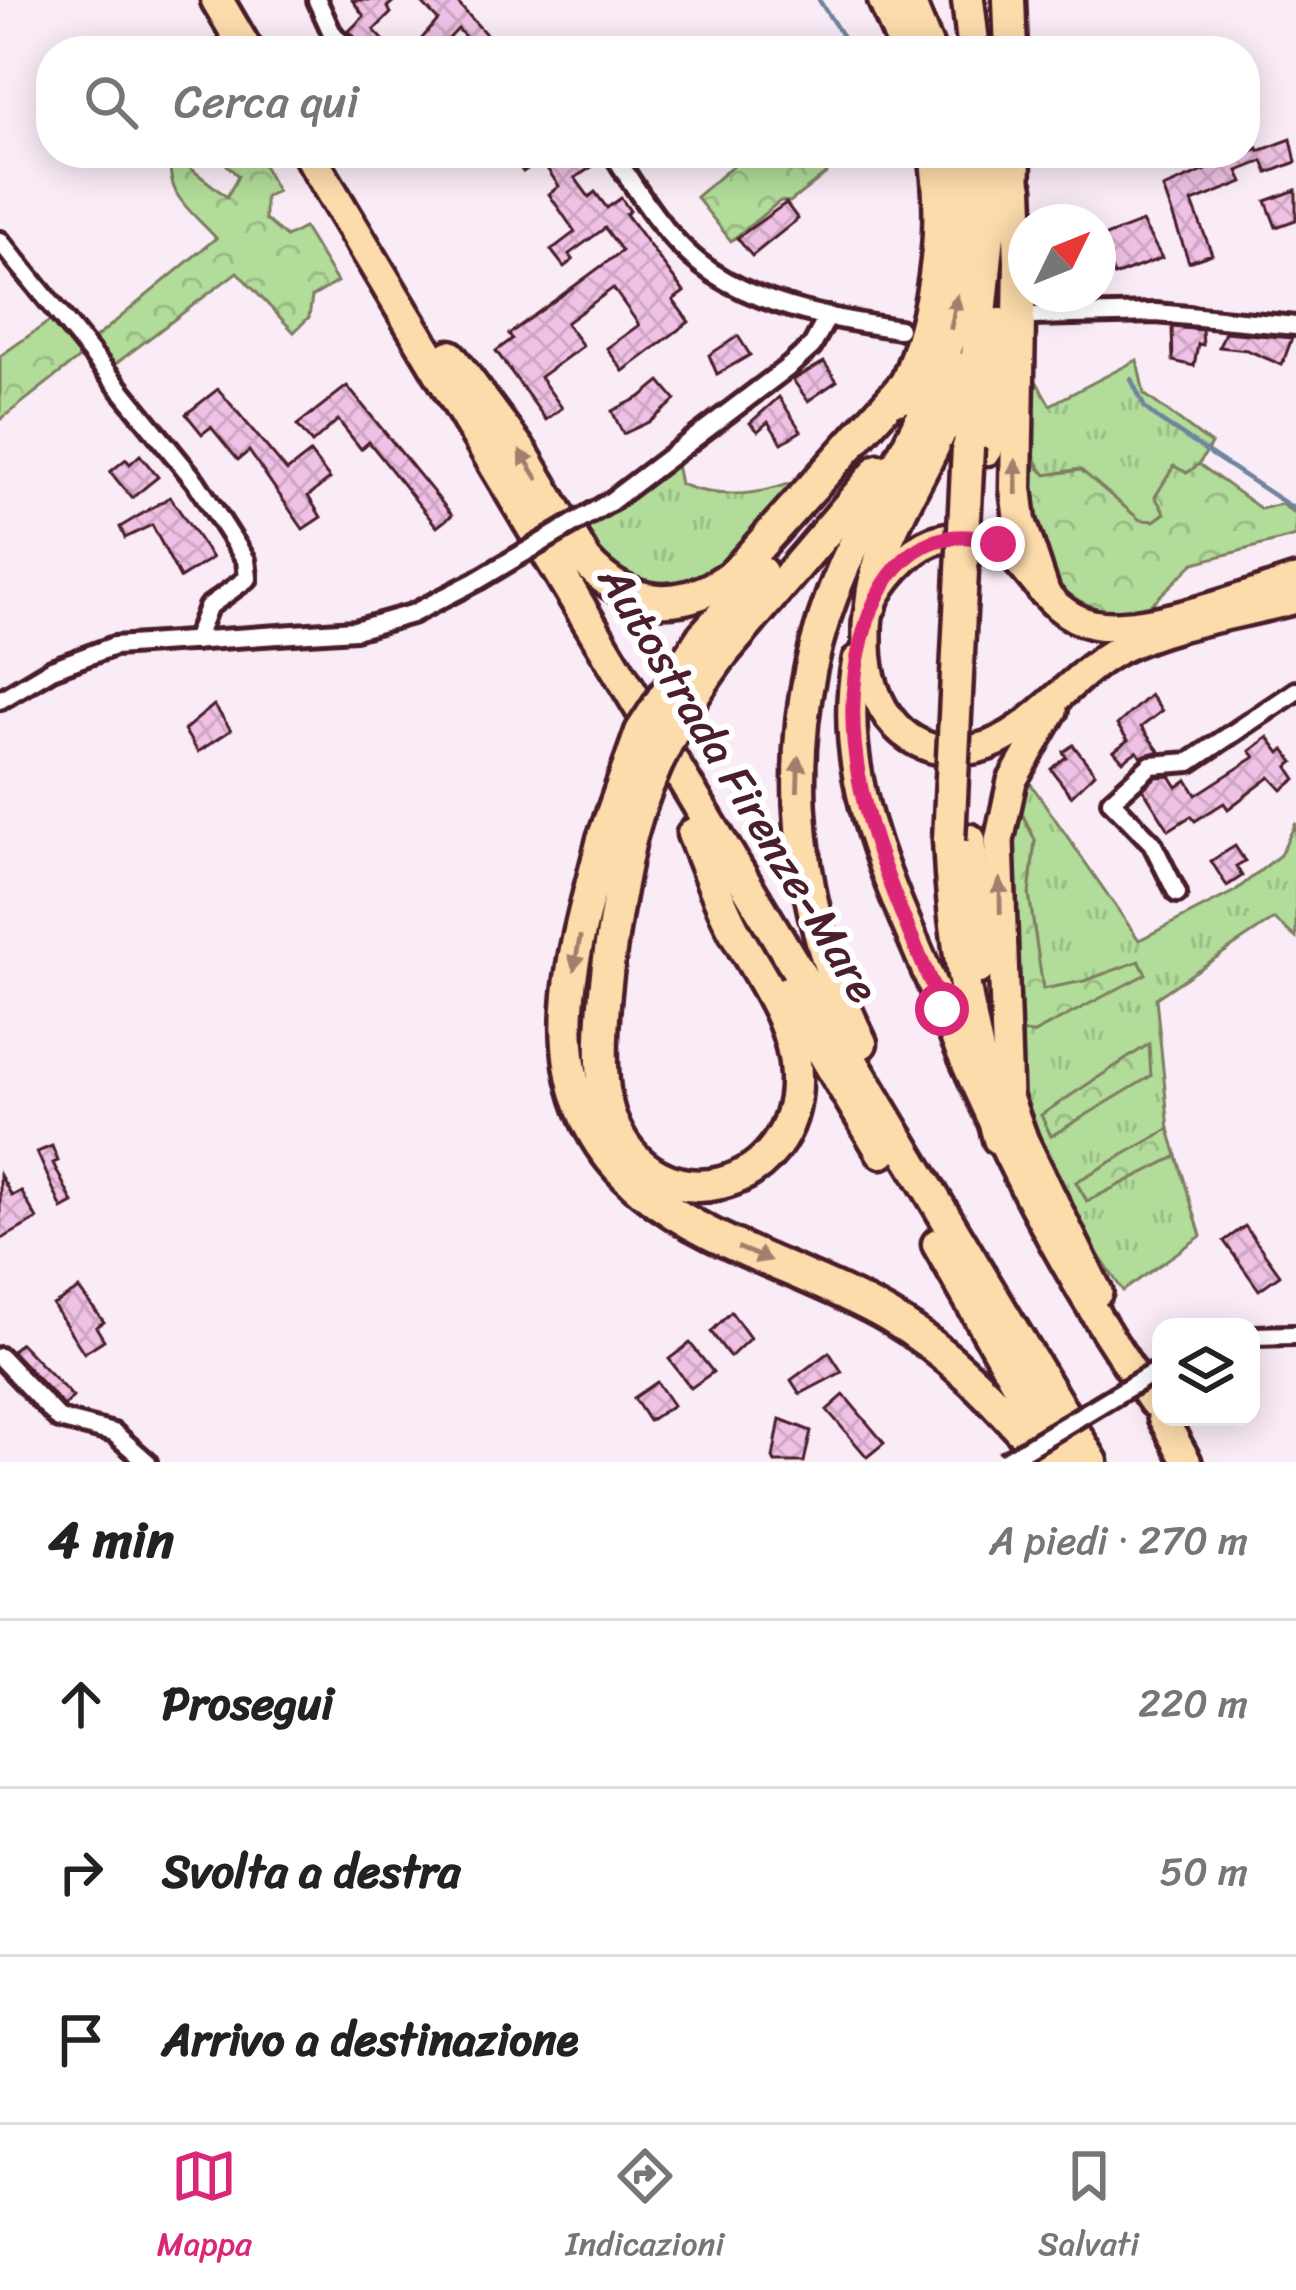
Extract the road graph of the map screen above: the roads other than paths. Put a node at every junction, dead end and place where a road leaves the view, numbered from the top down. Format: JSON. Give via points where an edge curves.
{"nodes":[{"id":1,"x":194,"y":0,"type":"edge"},
{"id":2,"x":217,"y":0,"type":"edge"},
{"id":3,"x":317,"y":0,"type":"edge"},
{"id":4,"x":884,"y":0,"type":"edge"},
{"id":5,"x":908,"y":0,"type":"edge"},
{"id":6,"x":968,"y":0,"type":"edge"},
{"id":7,"x":1009,"y":0,"type":"edge"},
{"id":8,"x":215,"y":36,"type":"edge"},
{"id":9,"x":238,"y":36,"type":"edge"},
{"id":10,"x":336,"y":36,"type":"edge"},
{"id":11,"x":900,"y":36,"type":"edge"},
{"id":12,"x":923,"y":36,"type":"edge"},
{"id":13,"x":972,"y":36,"type":"edge"},
{"id":14,"x":1010,"y":36,"type":"edge"},
{"id":15,"x":293,"y":168,"type":"edge"},
{"id":16,"x":317,"y":168,"type":"edge"},
{"id":17,"x":623,"y":168,"type":"edge"},
{"id":18,"x":935,"y":168,"type":"edge"},
{"id":19,"x":961,"y":168,"type":"edge"},
{"id":20,"x":988,"y":168,"type":"edge"},
{"id":21,"x":1016,"y":168,"type":"edge"},
{"id":22,"x":1017,"y":188,"type":"junction"},
{"id":23,"x":336,"y":200,"type":"junction"},
{"id":24,"x":0,"y":241,"type":"edge"},
{"id":25,"x":828,"y":316,"type":"junction"},
{"id":26,"x":1031,"y":316,"type":"dead end"},
{"id":27,"x":1296,"y":326,"type":"edge"},
{"id":28,"x":899,"y":329,"type":"dead end"},
{"id":29,"x":977,"y":334,"type":"junction"},
{"id":30,"x":906,"y":383,"type":"junction"},
{"id":31,"x":918,"y":423,"type":"junction"},
{"id":32,"x":978,"y":448,"type":"junction"},
{"id":33,"x":1296,"y":580,"type":"edge"},
{"id":34,"x":1043,"y":590,"type":"junction"},
{"id":35,"x":1296,"y":598,"type":"edge"},
{"id":36,"x":869,"y":613,"type":"junction"},
{"id":37,"x":195,"y":641,"type":"junction"},
{"id":38,"x":713,"y":645,"type":"junction"},
{"id":39,"x":1068,"y":686,"type":"junction"},
{"id":40,"x":1296,"y":691,"type":"edge"},
{"id":41,"x":0,"y":700,"type":"edge"},
{"id":42,"x":692,"y":834,"type":"junction"},
{"id":43,"x":616,"y":839,"type":"junction"},
{"id":44,"x":960,"y":840,"type":"junction"},
{"id":45,"x":1177,"y":893,"type":"dead end"},
{"id":46,"x":1008,"y":1097,"type":"junction"},
{"id":47,"x":999,"y":1138,"type":"junction"},
{"id":48,"x":978,"y":1272,"type":"junction"},
{"id":49,"x":1296,"y":1335,"type":"edge"},
{"id":50,"x":1260,"y":1336,"type":"edge"},
{"id":51,"x":0,"y":1357,"type":"edge"},
{"id":52,"x":1152,"y":1373,"type":"edge"},
{"id":53,"x":1152,"y":1397,"type":"edge"},
{"id":54,"x":1152,"y":1400,"type":"edge"},
{"id":55,"x":1167,"y":1426,"type":"edge"},
{"id":56,"x":147,"y":1462,"type":"edge"},
{"id":57,"x":1004,"y":1462,"type":"edge"},
{"id":58,"x":1048,"y":1462,"type":"edge"},
{"id":59,"x":1062,"y":1462,"type":"edge"},
{"id":60,"x":1092,"y":1462,"type":"edge"},
{"id":61,"x":1187,"y":1462,"type":"edge"}],
"edges":[{"from":1,"to":8,"type":"highway"},
{"from":2,"to":9,"type":"highway"},
{"from":3,"to":10,"type":"street"},
{"from":4,"to":11,"type":"highway"},
{"from":5,"to":12,"type":"highway"},
{"from":6,"to":13,"type":"highway"},
{"from":7,"to":14,"type":"highway"},
{"from":15,"to":42,"type":"highway","name":"Autostrada Firenze-Mare"},
{"from":16,"to":23,"type":"highway","name":"Autostrada Firenze-Mare"},
{"from":17,"to":25,"type":"street","via":[[669,234],[713,273]]},
{"from":18,"to":30,"type":"highway","via":[[938,254]]},
{"from":31,"to":19,"type":"highway","one_way":true,"via":[[957,305],[966,222]]},
{"from":20,"to":29,"type":"highway","via":[[991,214]]},
{"from":21,"to":22,"type":"highway"},
{"from":22,"to":32,"type":"highway"},
{"from":34,"to":22,"type":"highway","one_way":true,"via":[[1016,488]]},
{"from":30,"to":23,"type":"highway","one_way":true,"via":[[718,586],[669,601],[624,592],[586,561],[522,453]]},
{"from":23,"to":48,"type":"highway","name":"Autostrada Firenze-Mare"},
{"from":24,"to":37,"type":"street","via":[[196,482],[246,560],[248,578],[208,607]]},
{"from":25,"to":28,"type":"street"},
{"from":25,"to":37,"type":"street","bridge":true,"via":[[791,365],[610,502],[412,614],[355,630]]},
{"from":26,"to":27,"type":"street","via":[[1156,313]]},
{"from":29,"to":32,"type":"highway"},
{"from":29,"to":36,"type":"highway","via":[[887,540]]},
{"from":30,"to":38,"type":"highway","via":[[885,424]]},
{"from":31,"to":38,"type":"highway"},
{"from":48,"to":31,"type":"highway","one_way":true,"via":[[848,1016],[821,943],[799,824],[802,725],[822,624]]},
{"from":32,"to":44,"type":"highway","bridge":true},
{"from":33,"to":34,"type":"main road","via":[[1116,626],[1078,619]]},
{"from":34,"to":36,"type":"main road","via":[[998,544],[959,536],[912,553]]},
{"from":35,"to":39,"type":"main road","via":[[1141,640]]},
{"from":36,"to":39,"type":"main road","via":[[868,680],[882,710],[904,733],[938,748],[993,744]]},
{"from":36,"to":47,"type":"main road","via":[[853,696],[869,821]]},
{"from":37,"to":41,"type":"street","via":[[114,646]]},
{"from":38,"to":43,"type":"highway","bridge":true,"via":[[641,732]]},
{"from":46,"to":39,"type":"main road","one_way":true,"via":[[1001,826],[1021,762]]},
{"from":40,"to":45,"type":"street","via":[[1190,762],[1151,765],[1112,801],[1152,843]]},
{"from":42,"to":43,"type":"highway","via":[[785,1025],[796,1075],[782,1142],[752,1171],[718,1185],[670,1181],[643,1166],[606,1102],[601,1061],[619,892]]},
{"from":42,"to":59,"type":"highway","name":"Autostrada Firenze-Mare"},
{"from":43,"to":58,"type":"highway","one_way":true,"via":[[569,995],[567,1042],[580,1101],[607,1154],[678,1218],[846,1294],[927,1341],[983,1388]]},
{"from":44,"to":46,"type":"highway","via":[[982,991]]},
{"from":44,"to":47,"type":"highway","via":[[955,932]]},
{"from":46,"to":53,"type":"main road"},
{"from":47,"to":54,"type":"main road","via":[[1064,1267]]},
{"from":48,"to":60,"type":"highway","name":"Autostrada Firenze-Mare"},
{"from":49,"to":50,"type":"street"},
{"from":51,"to":56,"type":"street","via":[[59,1420],[114,1433]]},
{"from":52,"to":57,"type":"street","bridge":true},
{"from":55,"to":61,"type":"main road"}]}
